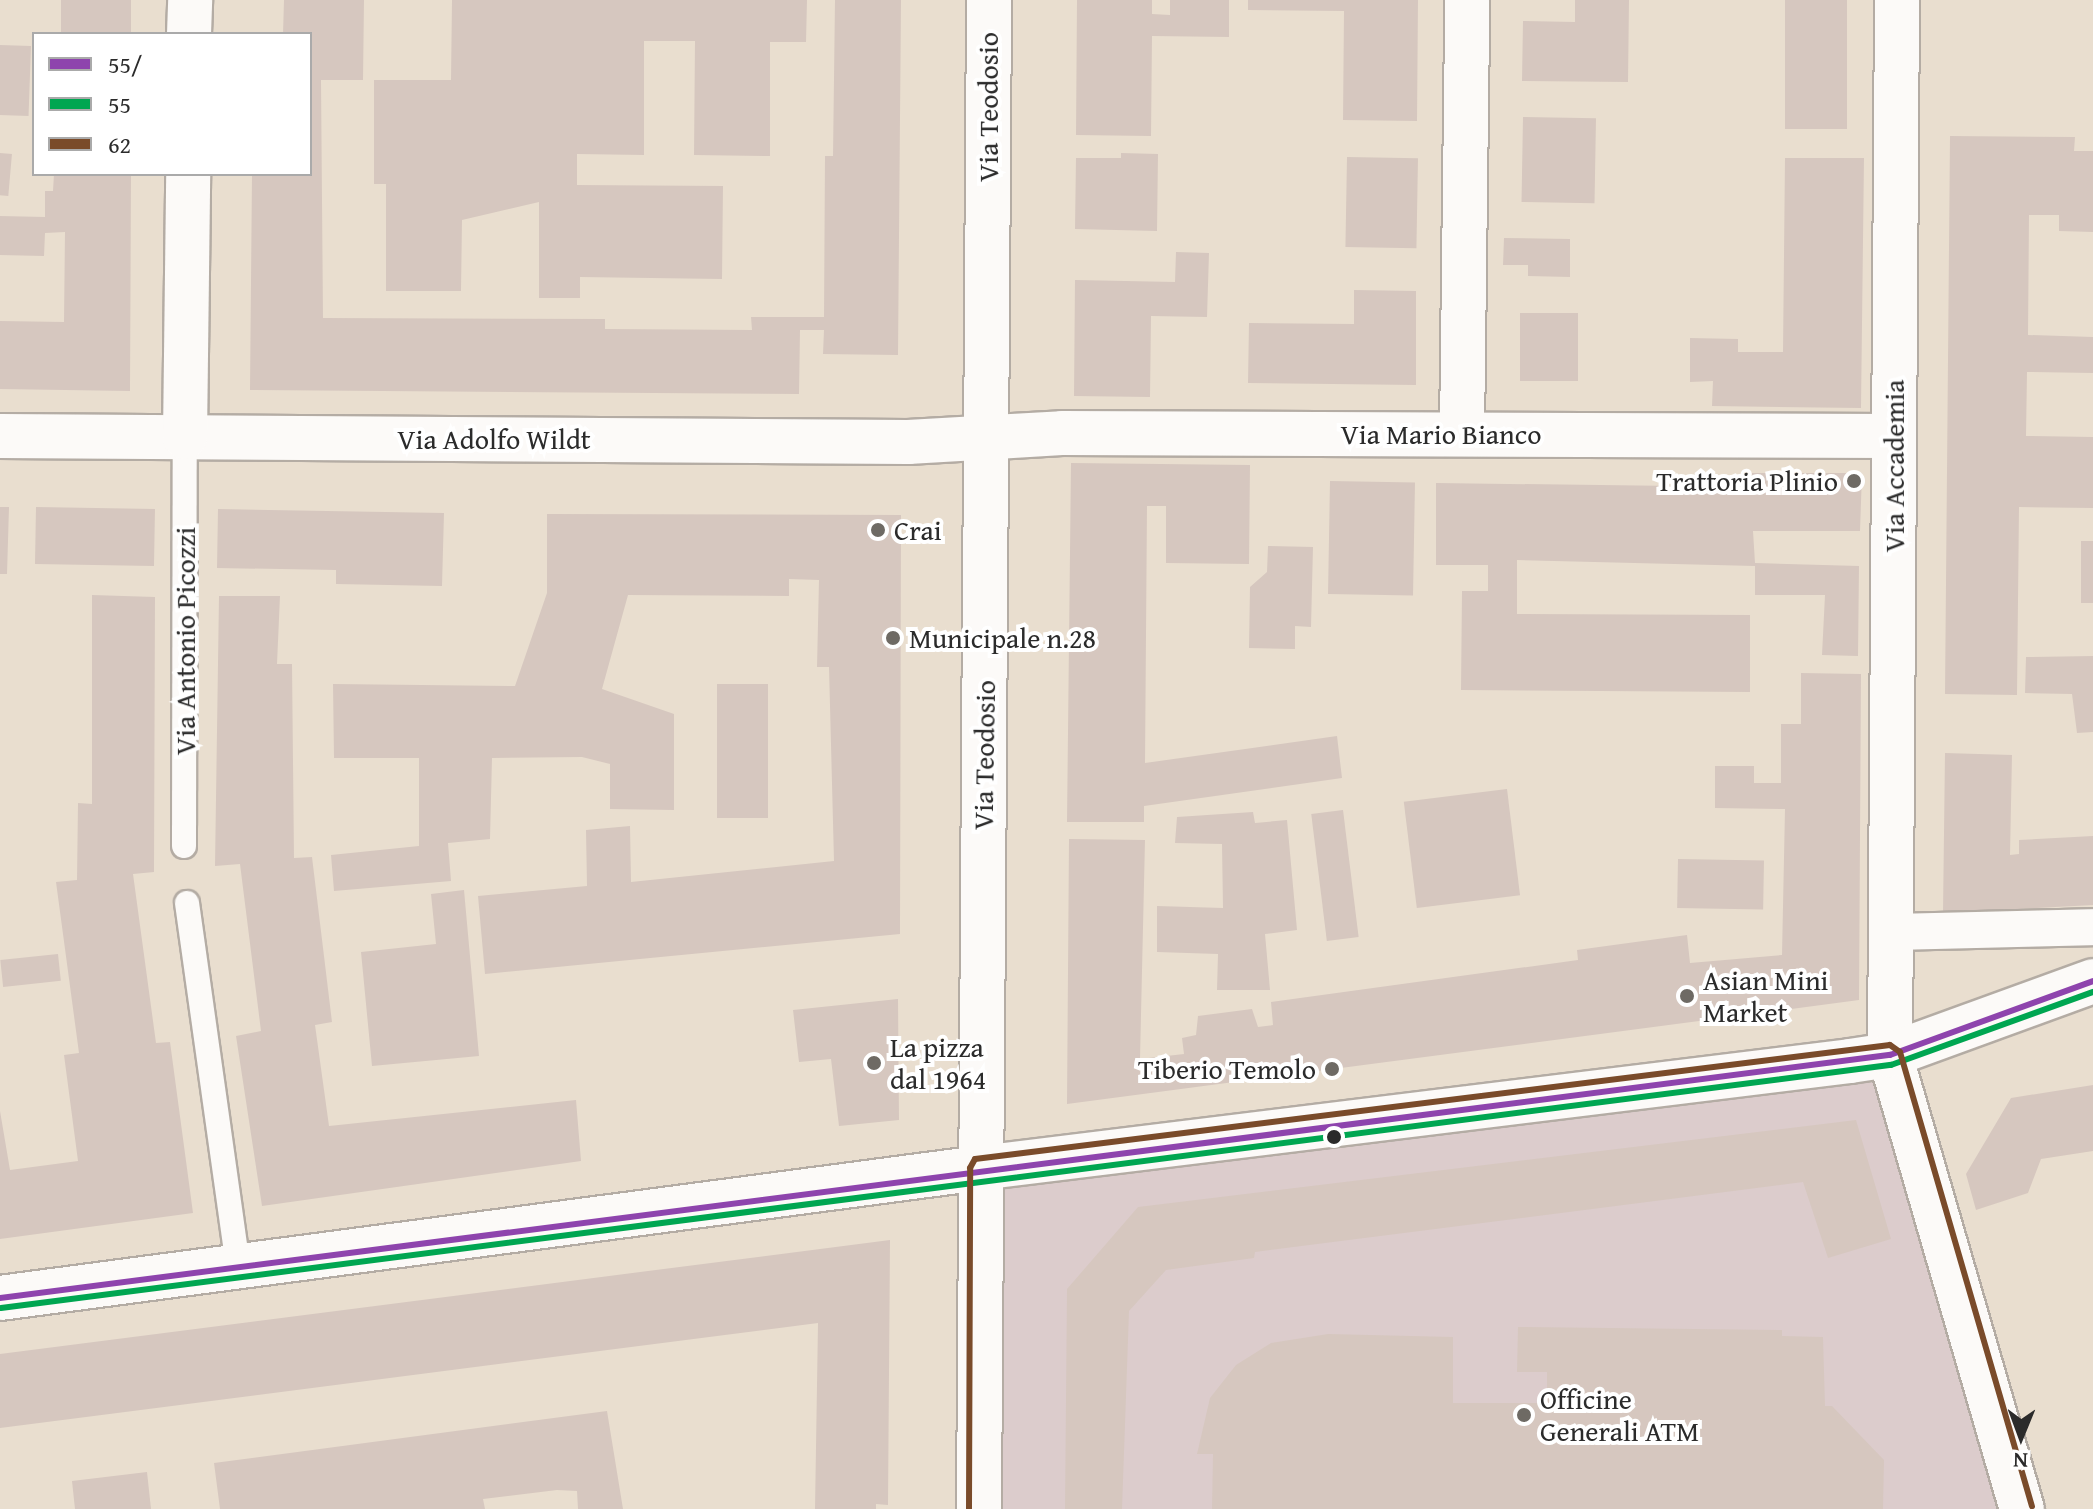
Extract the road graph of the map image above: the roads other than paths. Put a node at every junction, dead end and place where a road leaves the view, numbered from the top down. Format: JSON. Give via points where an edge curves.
{"nodes":[{"id":1,"x":190,"y":0,"type":"edge"},
{"id":2,"x":989,"y":0,"type":"edge"},
{"id":3,"x":1467,"y":0,"type":"edge"},
{"id":4,"x":1897,"y":0,"type":"edge"},
{"id":5,"x":189,"y":32,"type":"edge"},
{"id":6,"x":188,"y":176,"type":"edge"},
{"id":7,"x":1462,"y":434,"type":"junction"},
{"id":8,"x":0,"y":436,"type":"edge"},
{"id":9,"x":1894,"y":436,"type":"junction"},
{"id":10,"x":185,"y":437,"type":"junction"},
{"id":11,"x":988,"y":437,"type":"junction"},
{"id":12,"x":184,"y":846,"type":"dead end"},
{"id":13,"x":187,"y":903,"type":"dead end"},
{"id":14,"x":2093,"y":927,"type":"edge"},
{"id":15,"x":1891,"y":932,"type":"junction"},
{"id":16,"x":2093,"y":981,"type":"edge"},
{"id":17,"x":1890,"y":1055,"type":"junction"},
{"id":18,"x":980,"y":1168,"type":"junction"},
{"id":19,"x":238,"y":1266,"type":"junction"},
{"id":20,"x":0,"y":1298,"type":"edge"},
{"id":21,"x":979,"y":1509,"type":"edge"},
{"id":22,"x":2022,"y":1509,"type":"edge"}],
"edges":[{"from":1,"to":5,"type":"street"},
{"from":2,"to":11,"type":"street","name":"Via Teodosio"},
{"from":3,"to":7,"type":"street"},
{"from":4,"to":9,"type":"street","name":"Via Accademia"},
{"from":6,"to":10,"type":"street"},
{"from":7,"to":9,"type":"street","name":"Via Mario Bianco"},
{"from":7,"to":11,"type":"street","name":"Via Mario Bianco"},
{"from":8,"to":10,"type":"street","name":"Via Adolfo Wildt"},
{"from":9,"to":15,"type":"street","name":"Via Accademia"},
{"from":10,"to":11,"type":"street","name":"Via Adolfo Wildt","via":[[908,442]]},
{"from":10,"to":12,"type":"lane","name":"Via Antonio Picozzi"},
{"from":11,"to":18,"type":"street","name":"Via Teodosio"},
{"from":13,"to":19,"type":"lane"},
{"from":14,"to":15,"type":"street"},
{"from":15,"to":17,"type":"street","name":"Via Accademia"},
{"from":16,"to":17,"type":"street"},
{"from":17,"to":18,"type":"street"},
{"from":17,"to":22,"type":"street","name":"Via Accademia"},
{"from":18,"to":19,"type":"street"},
{"from":18,"to":21,"type":"street","name":"Via Teodosio"},
{"from":19,"to":20,"type":"street"}]}
